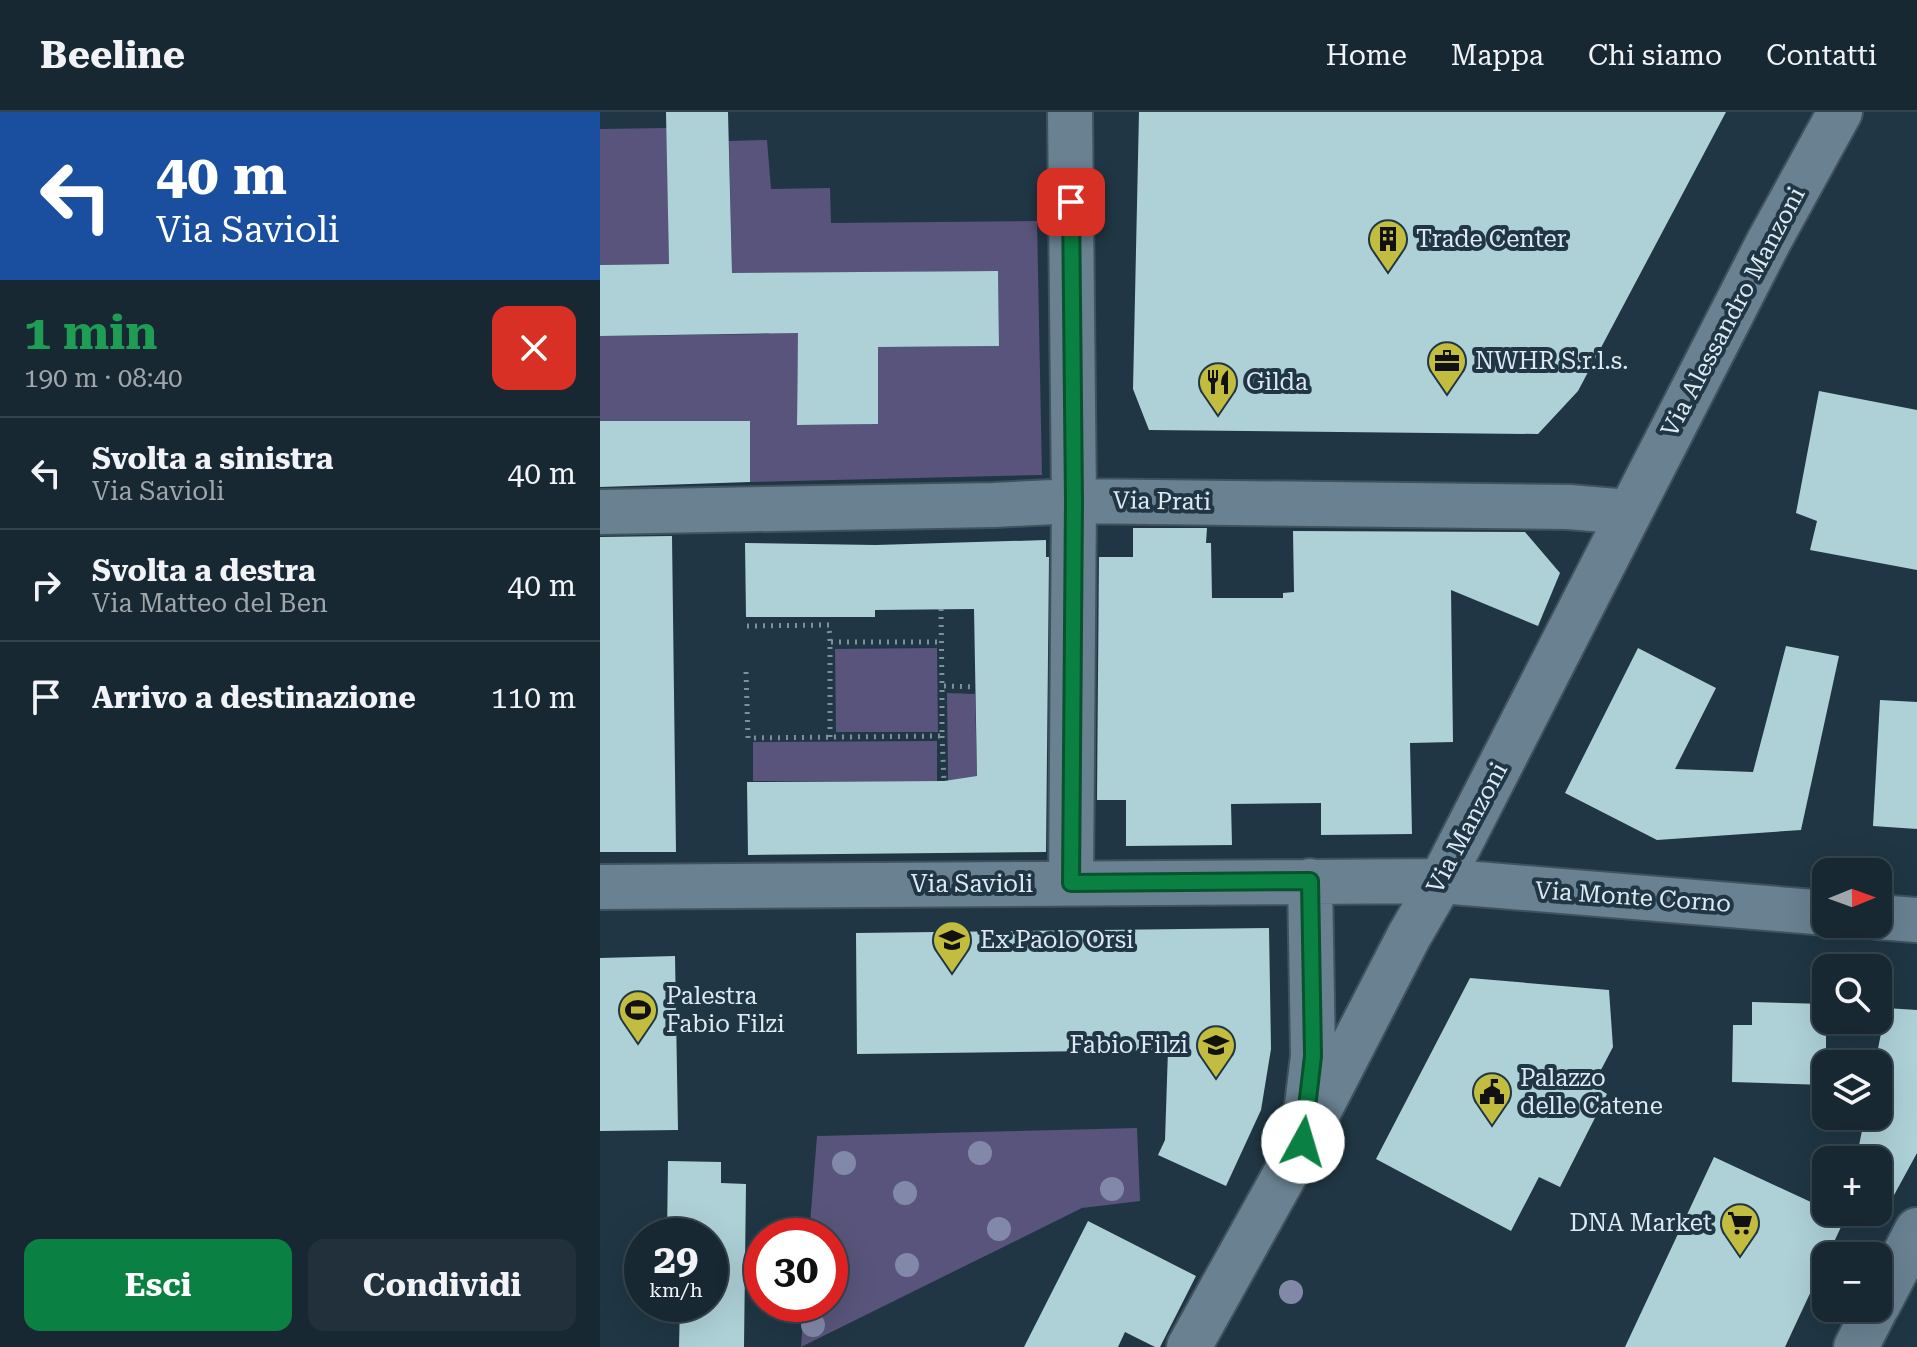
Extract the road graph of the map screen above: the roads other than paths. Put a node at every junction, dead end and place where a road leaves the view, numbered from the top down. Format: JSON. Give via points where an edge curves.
{"nodes":[{"id":1,"x":1070,"y":112,"type":"edge"},
{"id":2,"x":1840,"y":112,"type":"edge"},
{"id":3,"x":1074,"y":501,"type":"junction"},
{"id":4,"x":600,"y":512,"type":"edge"},
{"id":5,"x":1628,"y":512,"type":"junction"},
{"id":6,"x":1310,"y":881,"type":"junction"},
{"id":7,"x":1441,"y":881,"type":"junction"},
{"id":8,"x":1071,"y":883,"type":"junction"},
{"id":9,"x":600,"y":887,"type":"edge"},
{"id":10,"x":1812,"y":912,"type":"edge"},
{"id":11,"x":1892,"y":918,"type":"edge"},
{"id":12,"x":1917,"y":920,"type":"edge"},
{"id":13,"x":1303,"y":1142,"type":"junction"},
{"id":14,"x":1917,"y":1230,"type":"edge"},
{"id":15,"x":1892,"y":1278,"type":"edge"},
{"id":16,"x":1869,"y":1322,"type":"edge"},
{"id":17,"x":1189,"y":1347,"type":"edge"},
{"id":18,"x":1856,"y":1347,"type":"edge"}],
"edges":[{"from":1,"to":3,"type":"street"},
{"from":2,"to":5,"type":"street","name":"Via Alessandro Manzoni"},
{"from":3,"to":4,"type":"street","name":"Via Prati"},
{"from":3,"to":5,"type":"street","name":"Via Prati"},
{"from":3,"to":8,"type":"street"},
{"from":5,"to":7,"type":"street","name":"Via Manzoni"},
{"from":6,"to":7,"type":"street","name":"Via Savioli"},
{"from":6,"to":8,"type":"street","name":"Via Savioli"},
{"from":6,"to":13,"type":"street","name":"Via Manzoni","via":[[1313,1056]]},
{"from":7,"to":10,"type":"street","name":"Via Monte Corno"},
{"from":7,"to":13,"type":"street","name":"Via Manzoni"},
{"from":8,"to":9,"type":"street","name":"Via Savioli"},
{"from":11,"to":12,"type":"street"},
{"from":13,"to":17,"type":"street","name":"Via Manzoni"},
{"from":14,"to":15,"type":"street"},
{"from":16,"to":18,"type":"street"}]}
